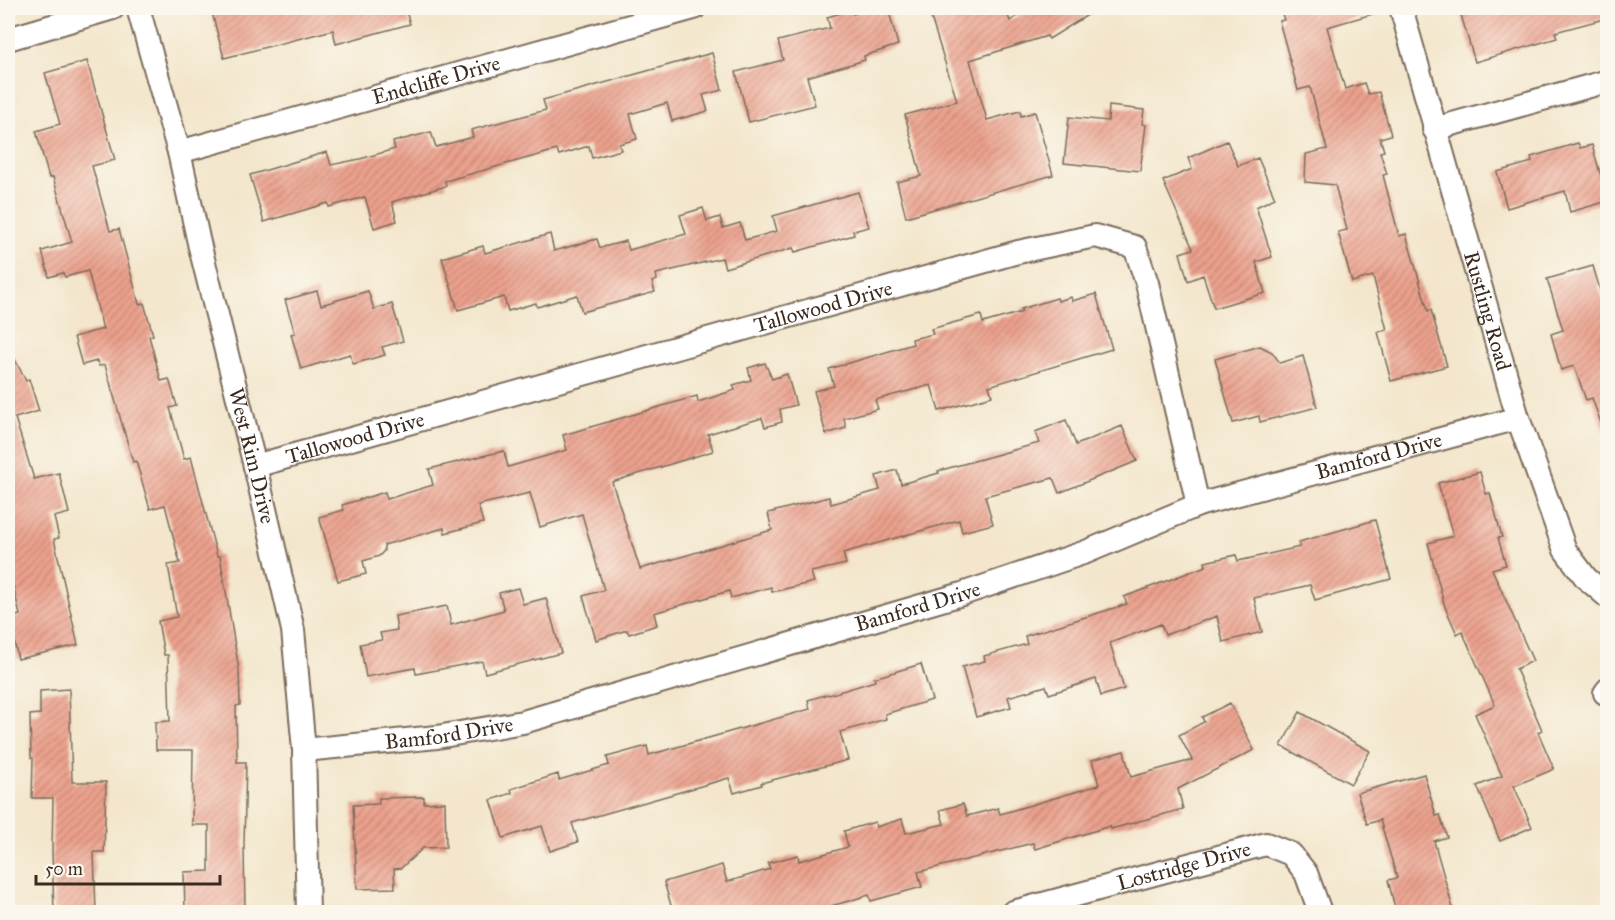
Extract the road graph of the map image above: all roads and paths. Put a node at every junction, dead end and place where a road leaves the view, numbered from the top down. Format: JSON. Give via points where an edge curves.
{"nodes":[{"id":1,"x":113,"y":8,"type":"edge"},
{"id":2,"x":138,"y":8,"type":"edge"},
{"id":3,"x":694,"y":8,"type":"edge"},
{"id":4,"x":1401,"y":8,"type":"edge"},
{"id":5,"x":8,"y":39,"type":"edge"},
{"id":6,"x":1608,"y":81,"type":"edge"},
{"id":7,"x":1434,"y":129,"type":"junction"},
{"id":8,"x":179,"y":152,"type":"junction"},
{"id":9,"x":1518,"y":418,"type":"junction"},
{"id":10,"x":255,"y":465,"type":"junction"},
{"id":11,"x":1198,"y":506,"type":"junction"},
{"id":12,"x":1608,"y":597,"type":"edge"},
{"id":13,"x":304,"y":750,"type":"junction"},
{"id":14,"x":308,"y":912,"type":"edge"},
{"id":15,"x":1012,"y":912,"type":"edge"},
{"id":16,"x":1320,"y":912,"type":"edge"}],
"edges":[{"from":1,"to":5,"type":"street"},
{"from":2,"to":8,"type":"street","name":"West Rim Drive"},
{"from":3,"to":8,"type":"street","name":"Endcliffe Drive"},
{"from":4,"to":7,"type":"street","name":"Rustling Road"},
{"from":6,"to":7,"type":"street"},
{"from":7,"to":9,"type":"street","name":"Rustling Road"},
{"from":8,"to":10,"type":"street","name":"West Rim Drive"},
{"from":9,"to":11,"type":"street","name":"Bamford Drive"},
{"from":9,"to":12,"type":"street","name":"Rustling Road","via":[[1565,550]]},
{"from":10,"to":11,"type":"street","name":"Tallowood Drive","via":[[1018,252],[1095,236],[1135,247],[1147,283]]},
{"from":10,"to":13,"type":"street","name":"West Rim Drive","via":[[293,630]]},
{"from":11,"to":13,"type":"street","name":"Bamford Drive","via":[[1086,552],[962,594],[523,722],[436,737]]},
{"from":13,"to":14,"type":"street","name":"West Rim Drive"},
{"from":15,"to":16,"type":"street","name":"Lostridge Drive","via":[[1266,844],[1291,854],[1306,873]]}]}
